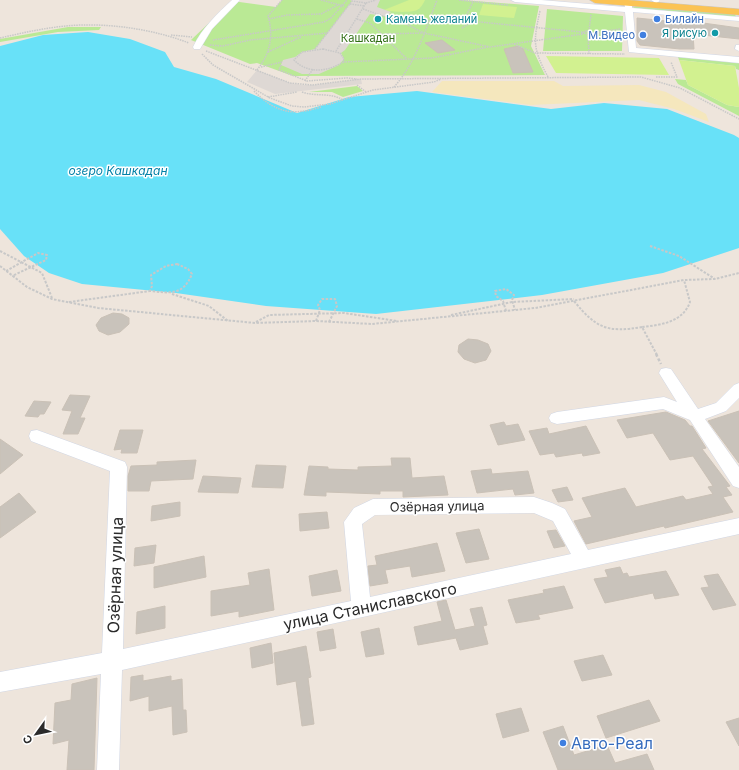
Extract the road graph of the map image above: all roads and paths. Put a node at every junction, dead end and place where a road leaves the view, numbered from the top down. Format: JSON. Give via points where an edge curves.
{"nodes":[{"id":1,"x":236,"y":0,"type":"edge"},
{"id":2,"x":282,"y":0,"type":"edge"},
{"id":3,"x":321,"y":0,"type":"edge"},
{"id":4,"x":347,"y":0,"type":"edge"},
{"id":5,"x":376,"y":0,"type":"edge"},
{"id":6,"x":437,"y":0,"type":"edge"},
{"id":7,"x":515,"y":0,"type":"edge"},
{"id":8,"x":595,"y":0,"type":"edge"},
{"id":9,"x":640,"y":0,"type":"edge"},
{"id":10,"x":352,"y":1,"type":"edge"},
{"id":11,"x":359,"y":1,"type":"edge"},
{"id":12,"x":656,"y":1,"type":"edge"},
{"id":13,"x":473,"y":2,"type":"dead end"},
{"id":14,"x":541,"y":2,"type":"junction"},
{"id":15,"x":366,"y":3,"type":"junction"},
{"id":16,"x":338,"y":5,"type":"junction"},
{"id":17,"x":349,"y":5,"type":"junction"},
{"id":18,"x":343,"y":6,"type":"junction"},
{"id":19,"x":365,"y":6,"type":"junction"},
{"id":20,"x":628,"y":6,"type":"junction"},
{"id":21,"x":739,"y":8,"type":"edge"},
{"id":22,"x":363,"y":9,"type":"junction"},
{"id":23,"x":591,"y":12,"type":"dead end"},
{"id":24,"x":739,"y":12,"type":"edge"},
{"id":25,"x":386,"y":16,"type":"junction"},
{"id":26,"x":269,"y":19,"type":"junction"},
{"id":27,"x":357,"y":19,"type":"junction"},
{"id":28,"x":739,"y":19,"type":"edge"},
{"id":29,"x":468,"y":21,"type":"junction"},
{"id":30,"x":370,"y":23,"type":"junction"},
{"id":31,"x":462,"y":28,"type":"dead end"},
{"id":32,"x":536,"y":28,"type":"junction"},
{"id":33,"x":630,"y":28,"type":"junction"},
{"id":34,"x":271,"y":31,"type":"junction"},
{"id":35,"x":588,"y":31,"type":"junction"},
{"id":36,"x":424,"y":32,"type":"junction"},
{"id":37,"x":328,"y":33,"type":"junction"},
{"id":38,"x":583,"y":33,"type":"junction"},
{"id":39,"x":591,"y":33,"type":"junction"},
{"id":40,"x":380,"y":34,"type":"junction"},
{"id":41,"x":169,"y":35,"type":"junction"},
{"id":42,"x":304,"y":35,"type":"junction"},
{"id":43,"x":588,"y":35,"type":"junction"},
{"id":44,"x":630,"y":37,"type":"junction"},
{"id":45,"x":0,"y":38,"type":"edge"},
{"id":46,"x":270,"y":38,"type":"junction"},
{"id":47,"x":181,"y":40,"type":"junction"},
{"id":48,"x":533,"y":40,"type":"junction"},
{"id":49,"x":513,"y":43,"type":"junction"},
{"id":50,"x":199,"y":44,"type":"junction"},
{"id":51,"x":490,"y":47,"type":"junction"},
{"id":52,"x":315,"y":49,"type":"junction"},
{"id":53,"x":336,"y":51,"type":"junction"},
{"id":54,"x":268,"y":53,"type":"junction"},
{"id":55,"x":535,"y":53,"type":"junction"},
{"id":56,"x":589,"y":54,"type":"junction"},
{"id":57,"x":628,"y":54,"type":"dead end"},
{"id":58,"x":669,"y":57,"type":"dead end"},
{"id":59,"x":406,"y":59,"type":"junction"},
{"id":60,"x":410,"y":59,"type":"junction"},
{"id":61,"x":739,"y":60,"type":"edge"},
{"id":62,"x":282,"y":62,"type":"dead end"},
{"id":63,"x":343,"y":62,"type":"junction"},
{"id":64,"x":281,"y":65,"type":"dead end"},
{"id":65,"x":260,"y":67,"type":"junction"},
{"id":66,"x":313,"y":69,"type":"junction"},
{"id":67,"x":257,"y":70,"type":"junction"},
{"id":68,"x":641,"y":76,"type":"junction"},
{"id":69,"x":548,"y":77,"type":"junction"},
{"id":70,"x":402,"y":78,"type":"junction"},
{"id":71,"x":443,"y":78,"type":"junction"},
{"id":72,"x":358,"y":79,"type":"junction"},
{"id":73,"x":305,"y":80,"type":"junction"},
{"id":74,"x":302,"y":85,"type":"junction"},
{"id":75,"x":357,"y":85,"type":"dead end"},
{"id":76,"x":394,"y":87,"type":"junction"},
{"id":77,"x":251,"y":88,"type":"junction"},
{"id":78,"x":297,"y":92,"type":"dead end"},
{"id":79,"x":302,"y":92,"type":"dead end"},
{"id":80,"x":366,"y":92,"type":"junction"},
{"id":81,"x":268,"y":97,"type":"junction"},
{"id":82,"x":343,"y":100,"type":"junction"},
{"id":83,"x":328,"y":105,"type":"junction"},
{"id":84,"x":739,"y":120,"type":"edge"},
{"id":85,"x":650,"y":246,"type":"dead end"},
{"id":86,"x":0,"y":251,"type":"edge"},
{"id":87,"x":24,"y":262,"type":"junction"},
{"id":88,"x":0,"y":266,"type":"edge"},
{"id":89,"x":30,"y":267,"type":"junction"},
{"id":90,"x":6,"y":271,"type":"junction"},
{"id":91,"x":739,"y":272,"type":"edge"},
{"id":92,"x":12,"y":276,"type":"junction"},
{"id":93,"x":715,"y":279,"type":"junction"},
{"id":94,"x":684,"y":280,"type":"junction"},
{"id":95,"x":150,"y":291,"type":"junction"},
{"id":96,"x":172,"y":294,"type":"junction"},
{"id":97,"x":52,"y":299,"type":"junction"},
{"id":98,"x":581,"y":300,"type":"junction"},
{"id":99,"x":574,"y":301,"type":"junction"},
{"id":100,"x":66,"y":302,"type":"junction"},
{"id":101,"x":513,"y":303,"type":"junction"},
{"id":102,"x":504,"y":304,"type":"junction"},
{"id":103,"x":515,"y":310,"type":"junction"},
{"id":104,"x":506,"y":311,"type":"junction"},
{"id":105,"x":319,"y":314,"type":"junction"},
{"id":106,"x":331,"y":314,"type":"junction"},
{"id":107,"x":445,"y":317,"type":"junction"},
{"id":108,"x":228,"y":321,"type":"junction"},
{"id":109,"x":316,"y":321,"type":"junction"},
{"id":110,"x":401,"y":321,"type":"junction"},
{"id":111,"x":329,"y":322,"type":"junction"},
{"id":112,"x":254,"y":323,"type":"junction"},
{"id":113,"x":642,"y":327,"type":"junction"},
{"id":114,"x":666,"y":373,"type":"joint"},
{"id":115,"x":739,"y":389,"type":"edge"},
{"id":116,"x":695,"y":416,"type":"junction"},
{"id":117,"x":557,"y":418,"type":"dead end"},
{"id":118,"x":37,"y":436,"type":"dead end"},
{"id":119,"x":739,"y":481,"type":"edge"},
{"id":120,"x":739,"y":526,"type":"edge"},
{"id":121,"x":584,"y":560,"type":"junction"},
{"id":122,"x":361,"y":608,"type":"junction"},
{"id":123,"x":111,"y":662,"type":"junction"},
{"id":124,"x":0,"y":682,"type":"edge"},
{"id":125,"x":108,"y":770,"type":"edge"}],
"edges":[{"from":1,"to":50,"type":"street","via":[[211,24]]},
{"from":2,"to":26,"type":"path","via":[[269,13]]},
{"from":3,"to":16,"type":"path"},
{"from":4,"to":18,"type":"path"},
{"from":5,"to":15,"type":"path"},
{"from":6,"to":36,"type":"path"},
{"from":7,"to":14,"type":"street"},
{"from":8,"to":20,"type":"main road"},
{"from":9,"to":12,"type":"main road"},
{"from":10,"to":11,"type":"path"},
{"from":10,"to":17,"type":"path"},
{"from":11,"to":15,"type":"path"},
{"from":12,"to":21,"type":"main road"},
{"from":13,"to":29,"type":"path","via":[[465,18]]},
{"from":14,"to":20,"type":"street"},
{"from":14,"to":32,"type":"path"},
{"from":15,"to":19,"type":"path"},
{"from":16,"to":18,"type":"path"},
{"from":16,"to":26,"type":"path","via":[[321,14],[287,15]]},
{"from":17,"to":18,"type":"path"},
{"from":17,"to":19,"type":"path"},
{"from":17,"to":37,"type":"path"},
{"from":18,"to":34,"type":"path","via":[[324,22]]},
{"from":19,"to":22,"type":"path"},
{"from":20,"to":24,"type":"main road"},
{"from":20,"to":28,"type":"street"},
{"from":20,"to":33,"type":"street"},
{"from":22,"to":25,"type":"path"},
{"from":22,"to":27,"type":"path"},
{"from":23,"to":35,"type":"path"},
{"from":25,"to":30,"type":"path","via":[[376,18]]},
{"from":25,"to":36,"type":"path"},
{"from":26,"to":34,"type":"path"},
{"from":27,"to":30,"type":"path"},
{"from":27,"to":53,"type":"path"},
{"from":29,"to":31,"type":"path","via":[[470,23]]},
{"from":29,"to":32,"type":"path"},
{"from":30,"to":40,"type":"path"},
{"from":32,"to":38,"type":"path"},
{"from":32,"to":48,"type":"path"},
{"from":33,"to":39,"type":"path"},
{"from":33,"to":44,"type":"street"},
{"from":34,"to":46,"type":"path"},
{"from":34,"to":50,"type":"path"},
{"from":35,"to":38,"type":"path"},
{"from":35,"to":39,"type":"path"},
{"from":36,"to":40,"type":"path"},
{"from":36,"to":51,"type":"path"},
{"from":36,"to":60,"type":"path"},
{"from":37,"to":42,"type":"path"},
{"from":37,"to":52,"type":"path"},
{"from":38,"to":43,"type":"path"},
{"from":38,"to":48,"type":"path"},
{"from":39,"to":43,"type":"path"},
{"from":39,"to":44,"type":"path"},
{"from":40,"to":59,"type":"path"},
{"from":41,"to":45,"type":"path","via":[[103,25],[74,25]]},
{"from":41,"to":47,"type":"path"},
{"from":41,"to":50,"type":"path"},
{"from":42,"to":46,"type":"path"},
{"from":42,"to":54,"type":"path"},
{"from":43,"to":56,"type":"path"},
{"from":44,"to":61,"type":"street","via":[[632,50]]},
{"from":46,"to":50,"type":"path","via":[[223,46]]},
{"from":46,"to":54,"type":"path"},
{"from":47,"to":50,"type":"path"},
{"from":47,"to":50,"type":"path","via":[[187,39]]},
{"from":48,"to":49,"type":"path"},
{"from":48,"to":55,"type":"path"},
{"from":49,"to":51,"type":"path"},
{"from":49,"to":55,"type":"path"},
{"from":50,"to":67,"type":"path"},
{"from":50,"to":77,"type":"path","via":[[208,62]]},
{"from":51,"to":60,"type":"path","via":[[432,58]]},
{"from":52,"to":53,"type":"path"},
{"from":52,"to":66,"type":"path","via":[[298,54],[294,60],[300,66]]},
{"from":53,"to":63,"type":"path","via":[[343,56]]},
{"from":54,"to":65,"type":"path"},
{"from":55,"to":56,"type":"path"},
{"from":55,"to":69,"type":"path"},
{"from":56,"to":57,"type":"path"},
{"from":58,"to":68,"type":"path","via":[[677,77]]},
{"from":59,"to":60,"type":"path"},
{"from":59,"to":63,"type":"path"},
{"from":60,"to":70,"type":"path"},
{"from":62,"to":65,"type":"path"},
{"from":63,"to":66,"type":"path","via":[[328,69]]},
{"from":64,"to":73,"type":"path","via":[[279,70],[294,78]]},
{"from":65,"to":67,"type":"path"},
{"from":66,"to":73,"type":"path"},
{"from":67,"to":74,"type":"path"},
{"from":68,"to":69,"type":"path"},
{"from":68,"to":84,"type":"path","via":[[660,79]]},
{"from":69,"to":71,"type":"path"},
{"from":70,"to":71,"type":"path"},
{"from":70,"to":72,"type":"path"},
{"from":70,"to":76,"type":"path"},
{"from":71,"to":76,"type":"path","via":[[434,82]]},
{"from":72,"to":73,"type":"path","via":[[351,77]]},
{"from":72,"to":74,"type":"path"},
{"from":73,"to":74,"type":"path"},
{"from":75,"to":80,"type":"path"},
{"from":76,"to":80,"type":"path"},
{"from":77,"to":81,"type":"path"},
{"from":77,"to":83,"type":"path","via":[[275,109],[292,114]]},
{"from":78,"to":81,"type":"path"},
{"from":79,"to":82,"type":"path","via":[[329,93]]},
{"from":80,"to":82,"type":"path"},
{"from":81,"to":83,"type":"path","via":[[288,106]]},
{"from":82,"to":83,"type":"path"},
{"from":85,"to":93,"type":"path","via":[[679,256]]},
{"from":86,"to":87,"type":"path"},
{"from":87,"to":89,"type":"path"},
{"from":87,"to":89,"type":"path","via":[[38,253],[47,256],[46,260]]},
{"from":87,"to":90,"type":"path"},
{"from":88,"to":90,"type":"path"},
{"from":89,"to":92,"type":"path"},
{"from":89,"to":97,"type":"path","via":[[42,274]]},
{"from":90,"to":92,"type":"path"},
{"from":91,"to":93,"type":"path"},
{"from":92,"to":97,"type":"path","via":[[27,287]]},
{"from":93,"to":94,"type":"path"},
{"from":94,"to":98,"type":"path"},
{"from":94,"to":113,"type":"path","via":[[690,301],[687,308],[678,317]]},
{"from":95,"to":96,"type":"path"},
{"from":95,"to":96,"type":"path","via":[[151,275],[158,269],[181,264],[192,274],[186,287]]},
{"from":95,"to":100,"type":"path"},
{"from":96,"to":108,"type":"path","via":[[209,306]]},
{"from":97,"to":100,"type":"path"},
{"from":98,"to":99,"type":"path"},
{"from":98,"to":101,"type":"path","via":[[557,299]]},
{"from":99,"to":103,"type":"path"},
{"from":99,"to":113,"type":"path","via":[[592,322],[609,330]]},
{"from":100,"to":108,"type":"path","via":[[98,308]]},
{"from":101,"to":102,"type":"path"},
{"from":101,"to":102,"type":"path","via":[[514,294],[509,289],[502,288],[495,291],[496,296]]},
{"from":101,"to":103,"type":"path"},
{"from":102,"to":104,"type":"path"},
{"from":102,"to":107,"type":"path"},
{"from":103,"to":104,"type":"path"},
{"from":104,"to":107,"type":"path"},
{"from":105,"to":106,"type":"path"},
{"from":105,"to":106,"type":"path","via":[[318,305],[322,300],[335,299],[337,306]]},
{"from":105,"to":109,"type":"path"},
{"from":105,"to":112,"type":"path","via":[[269,315]]},
{"from":106,"to":110,"type":"path","via":[[344,313]]},
{"from":106,"to":111,"type":"path"},
{"from":107,"to":110,"type":"path"},
{"from":108,"to":112,"type":"path"},
{"from":109,"to":111,"type":"path"},
{"from":109,"to":112,"type":"path"},
{"from":110,"to":111,"type":"path","via":[[372,324]]},
{"from":113,"to":114,"type":"path"},
{"from":114,"to":116,"type":"street"},
{"from":115,"to":116,"type":"street","via":[[721,407]]},
{"from":116,"to":117,"type":"street","via":[[664,403]]},
{"from":116,"to":119,"type":"street"},
{"from":118,"to":123,"type":"street","name":"Озёрная улица","via":[[119,468]]},
{"from":120,"to":121,"type":"street","name":"улица Станиславского"},
{"from":121,"to":122,"type":"street","name":"улица Станиславского"},
{"from":121,"to":122,"type":"street","name":"Озёрная улица","via":[[559,515],[546,508],[534,505],[373,507],[360,514],[353,522]]},
{"from":122,"to":123,"type":"street","name":"улица Станиславского"},
{"from":123,"to":124,"type":"street","name":"улица Станиславского"},
{"from":123,"to":125,"type":"street","name":"Озёрная улица"}]}
